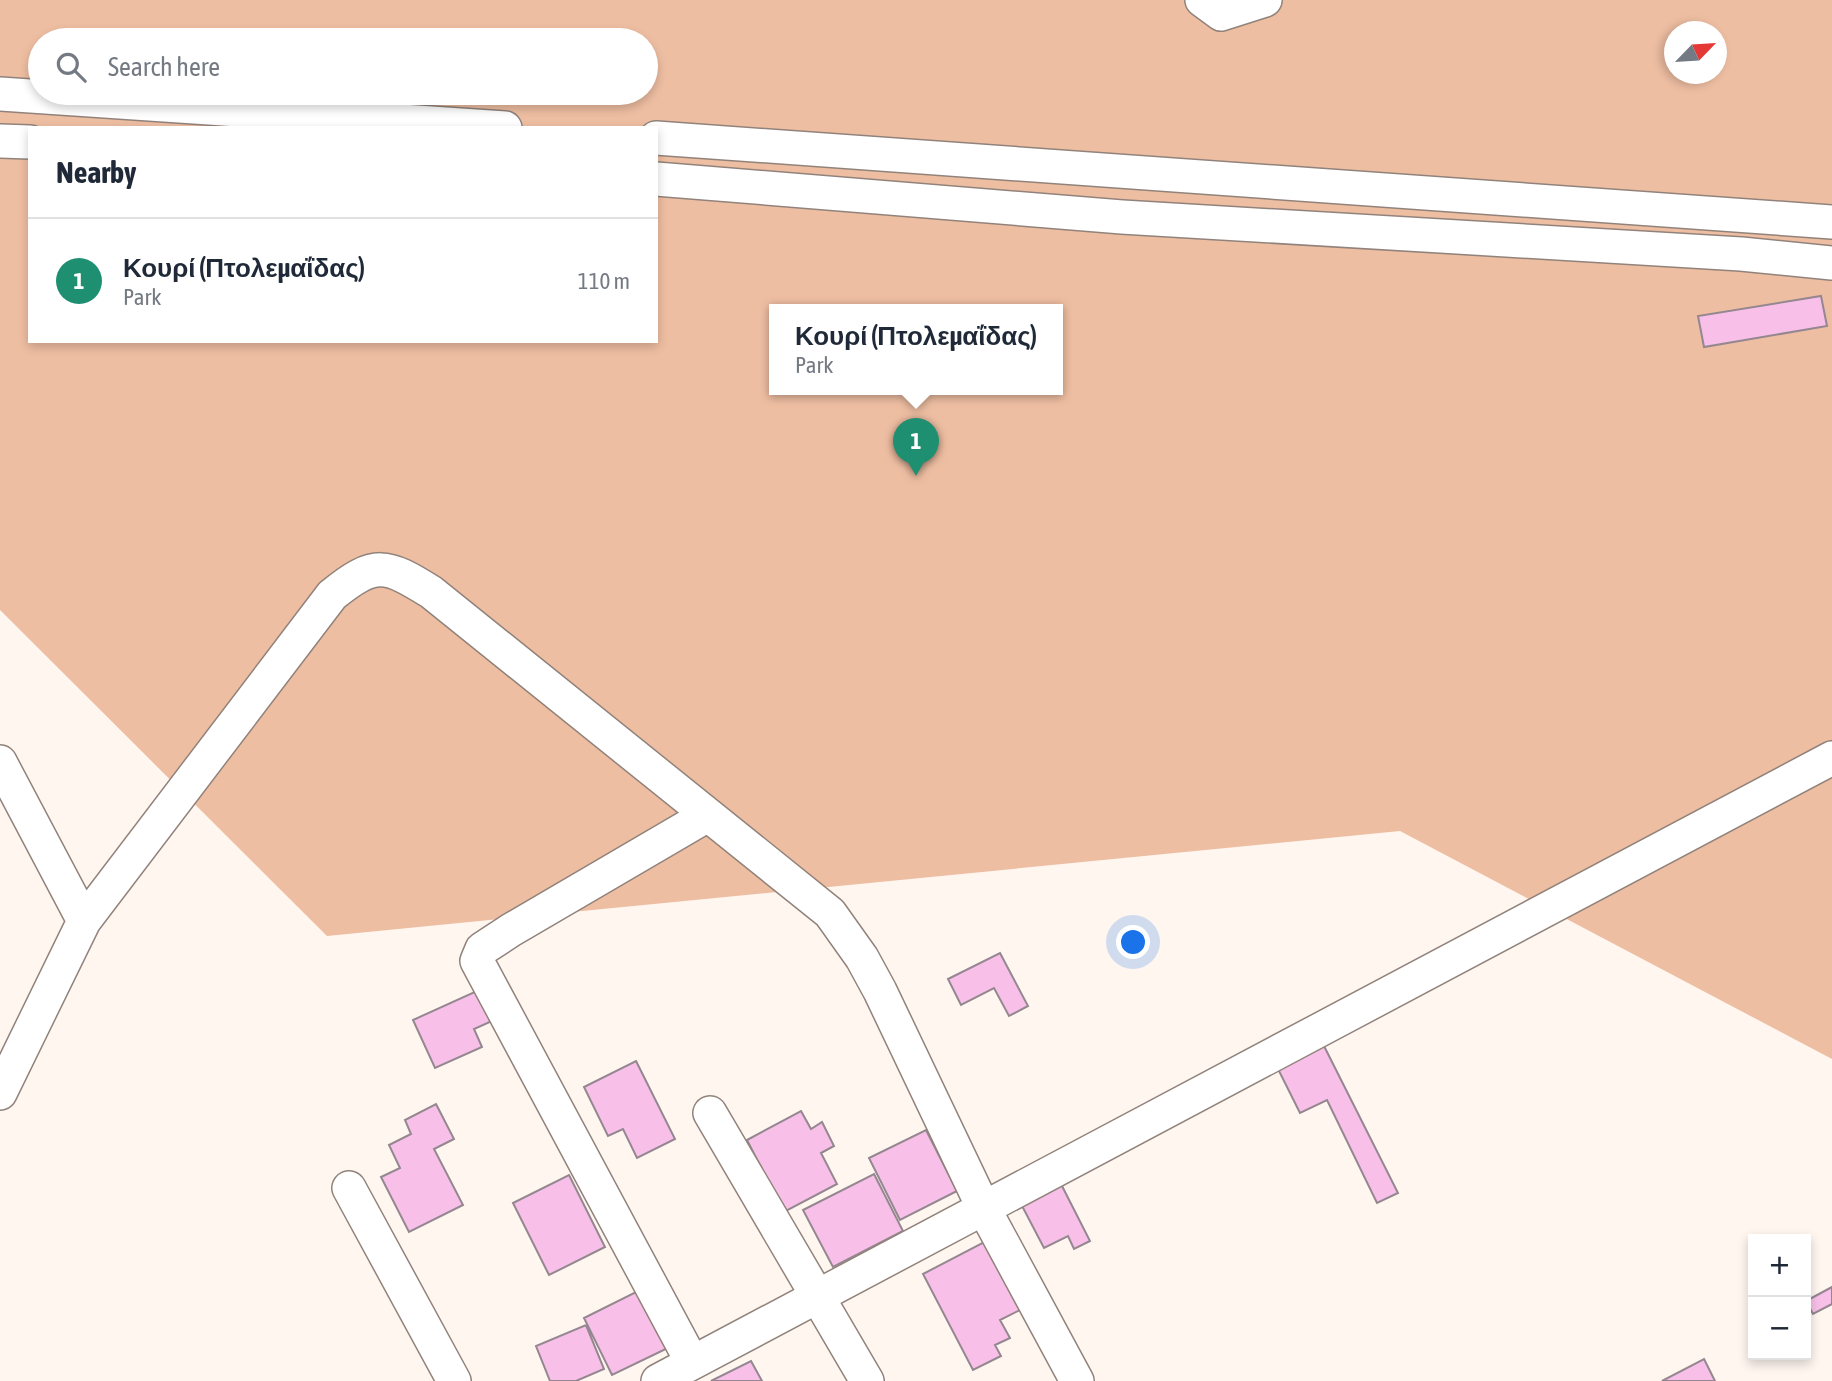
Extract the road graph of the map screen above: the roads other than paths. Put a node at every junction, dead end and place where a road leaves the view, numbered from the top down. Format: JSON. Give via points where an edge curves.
{"nodes":[{"id":1,"x":1202,"y":0,"type":"edge"},
{"id":2,"x":1265,"y":0,"type":"edge"},
{"id":3,"x":0,"y":94,"type":"edge"},
{"id":4,"x":28,"y":96,"type":"edge"},
{"id":5,"x":163,"y":105,"type":"edge"},
{"id":6,"x":475,"y":126,"type":"edge"},
{"id":7,"x":658,"y":138,"type":"edge"},
{"id":8,"x":0,"y":141,"type":"edge"},
{"id":9,"x":28,"y":142,"type":"edge"},
{"id":10,"x":658,"y":179,"type":"edge"},
{"id":11,"x":1832,"y":222,"type":"edge"},
{"id":12,"x":1832,"y":263,"type":"edge"},
{"id":13,"x":1832,"y":758,"type":"edge"},
{"id":14,"x":0,"y":762,"type":"edge"},
{"id":15,"x":706,"y":816,"type":"junction"},
{"id":16,"x":84,"y":921,"type":"junction"},
{"id":17,"x":0,"y":1093,"type":"edge"},
{"id":18,"x":710,"y":1113,"type":"dead end"},
{"id":19,"x":349,"y":1188,"type":"dead end"},
{"id":20,"x":983,"y":1207,"type":"junction"},
{"id":21,"x":820,"y":1296,"type":"junction"},
{"id":22,"x":692,"y":1362,"type":"junction"},
{"id":23,"x":454,"y":1381,"type":"edge"},
{"id":24,"x":657,"y":1381,"type":"edge"},
{"id":25,"x":867,"y":1381,"type":"edge"},
{"id":26,"x":1077,"y":1381,"type":"edge"}],
"edges":[{"from":1,"to":2,"type":"street","via":[[1222,14]]},
{"from":3,"to":4,"type":"street"},
{"from":5,"to":6,"type":"street"},
{"from":7,"to":11,"type":"street"},
{"from":8,"to":9,"type":"street"},
{"from":10,"to":12,"type":"street","via":[[1122,217]]},
{"from":13,"to":20,"type":"street"},
{"from":14,"to":16,"type":"street"},
{"from":15,"to":16,"type":"street","via":[[431,592],[398,572],[374,570],[354,577],[332,595]]},
{"from":15,"to":20,"type":"street","via":[[830,913],[847,934],[880,991]]},
{"from":15,"to":22,"type":"street","via":[[511,930],[482,949],[477,961]]},
{"from":16,"to":17,"type":"street"},
{"from":18,"to":21,"type":"street"},
{"from":19,"to":23,"type":"street"},
{"from":20,"to":21,"type":"street"},
{"from":20,"to":26,"type":"street"},
{"from":21,"to":22,"type":"street"},
{"from":21,"to":25,"type":"street"},
{"from":22,"to":24,"type":"street"}]}
